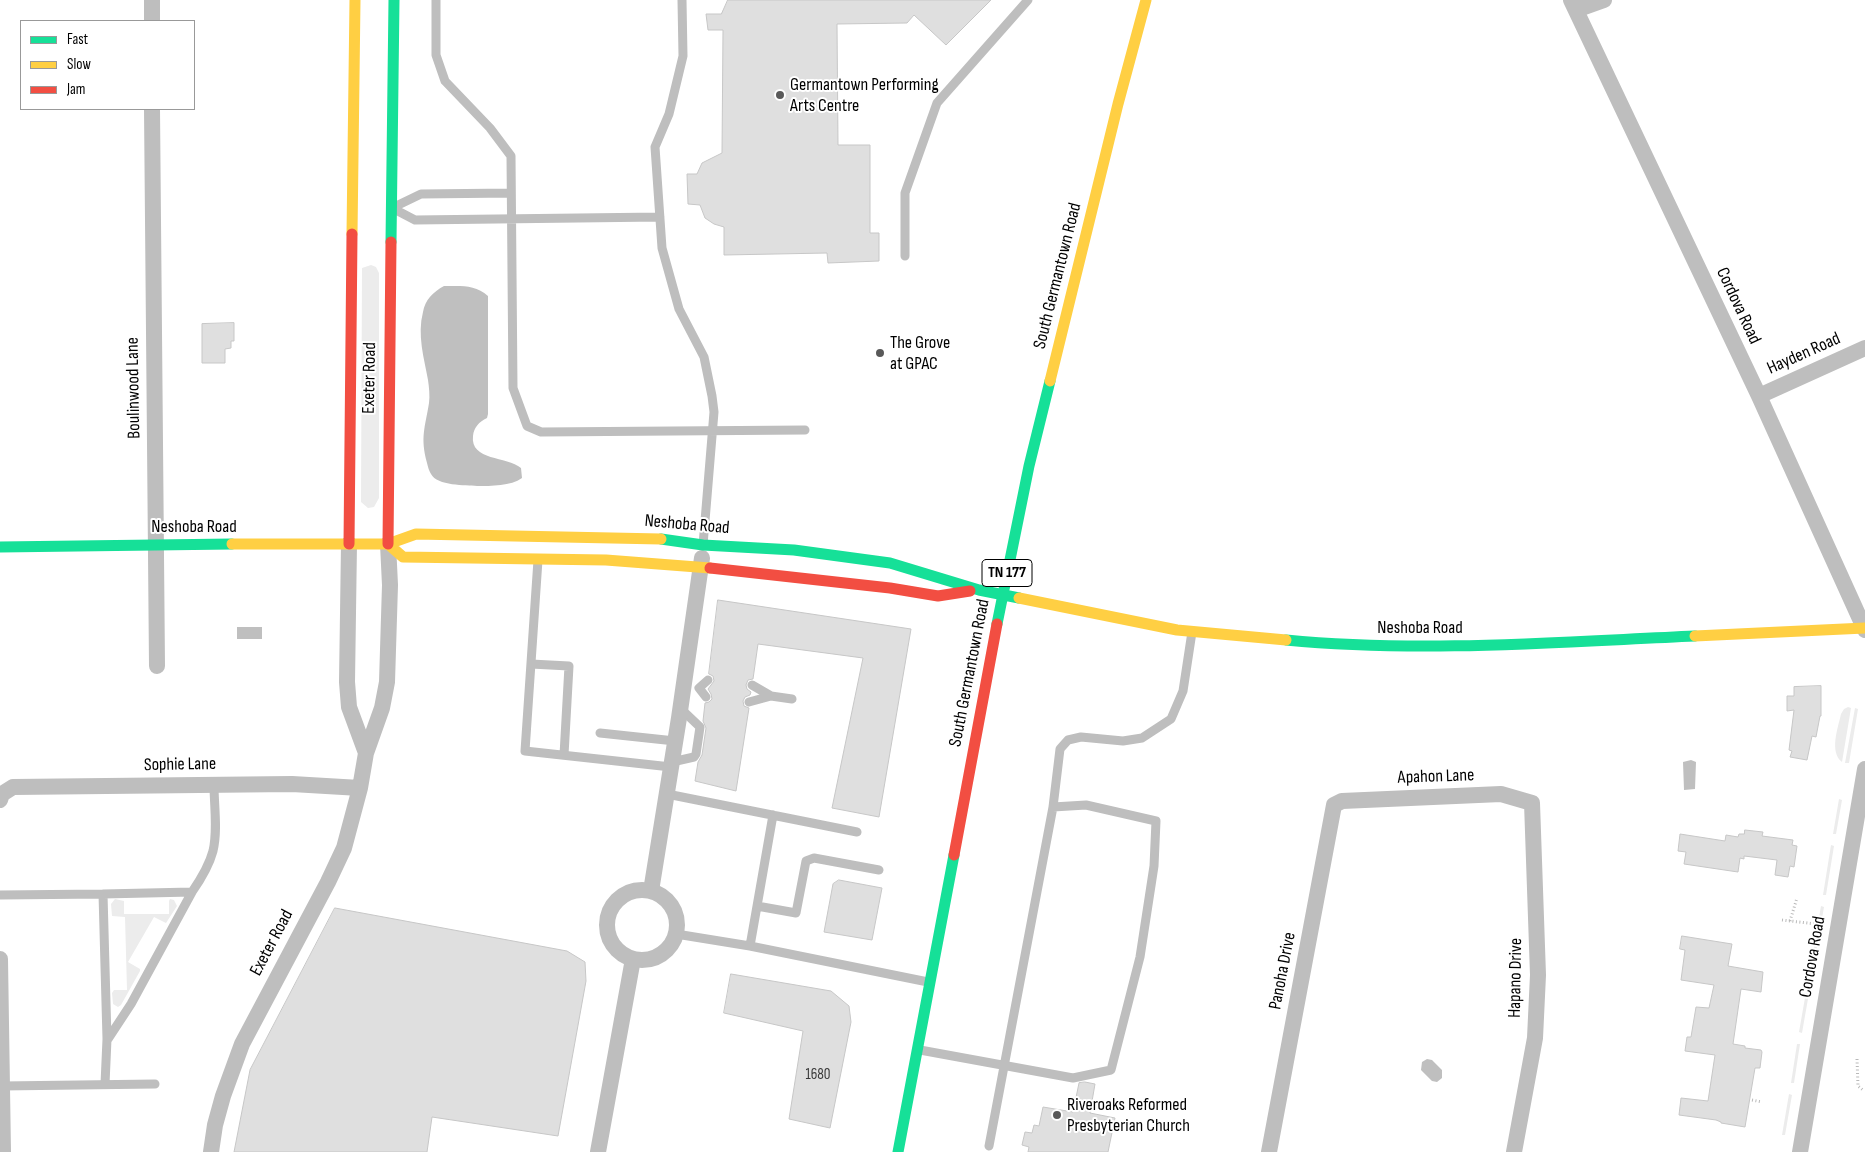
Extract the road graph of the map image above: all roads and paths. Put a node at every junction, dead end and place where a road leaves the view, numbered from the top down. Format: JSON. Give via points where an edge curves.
{"nodes":[{"id":1,"x":152,"y":0,"type":"edge"},
{"id":2,"x":355,"y":0,"type":"edge"},
{"id":3,"x":394,"y":0,"type":"edge"},
{"id":4,"x":436,"y":0,"type":"edge"},
{"id":5,"x":682,"y":0,"type":"edge"},
{"id":6,"x":1028,"y":0,"type":"edge"},
{"id":7,"x":1146,"y":0,"type":"edge"},
{"id":8,"x":1604,"y":0,"type":"edge"},
{"id":9,"x":1573,"y":5,"type":"edge"},
{"id":10,"x":152,"y":20,"type":"edge"},
{"id":11,"x":152,"y":110,"type":"edge"},
{"id":12,"x":511,"y":194,"type":"junction"},
{"id":13,"x":392,"y":208,"type":"junction"},
{"id":14,"x":660,"y":217,"type":"junction"},
{"id":15,"x":512,"y":219,"type":"junction"},
{"id":16,"x":905,"y":256,"type":"dead end"},
{"id":17,"x":1865,"y":348,"type":"edge"},
{"id":18,"x":1759,"y":396,"type":"junction"},
{"id":19,"x":805,"y":430,"type":"dead end"},
{"id":20,"x":712,"y":431,"type":"junction"},
{"id":21,"x":156,"y":544,"type":"junction"},
{"id":22,"x":349,"y":544,"type":"junction"},
{"id":23,"x":388,"y":544,"type":"junction"},
{"id":24,"x":703,"y":545,"type":"junction"},
{"id":25,"x":0,"y":547,"type":"edge"},
{"id":26,"x":538,"y":559,"type":"junction"},
{"id":27,"x":700,"y":567,"type":"junction"},
{"id":28,"x":979,"y":590,"type":"junction"},
{"id":29,"x":1002,"y":595,"type":"junction"},
{"id":30,"x":1865,"y":629,"type":"edge"},
{"id":31,"x":1192,"y":632,"type":"junction"},
{"id":32,"x":531,"y":664,"type":"junction"},
{"id":33,"x":157,"y":666,"type":"dead end"},
{"id":34,"x":708,"y":680,"type":"dead end"},
{"id":35,"x":752,"y":685,"type":"dead end"},
{"id":36,"x":691,"y":686,"type":"junction"},
{"id":37,"x":771,"y":696,"type":"junction"},
{"id":38,"x":706,"y":697,"type":"dead end"},
{"id":39,"x":792,"y":699,"type":"dead end"},
{"id":40,"x":750,"y":702,"type":"dead end"},
{"id":41,"x":680,"y":708,"type":"junction"},
{"id":42,"x":600,"y":733,"type":"dead end"},
{"id":43,"x":675,"y":741,"type":"junction"},
{"id":44,"x":366,"y":753,"type":"junction"},
{"id":45,"x":564,"y":755,"type":"junction"},
{"id":46,"x":671,"y":764,"type":"junction"},
{"id":47,"x":1865,"y":769,"type":"edge"},
{"id":48,"x":214,"y":785,"type":"junction"},
{"id":49,"x":360,"y":788,"type":"junction"},
{"id":50,"x":667,"y":794,"type":"junction"},
{"id":51,"x":1,"y":797,"type":"edge"},
{"id":52,"x":1342,"y":801,"type":"joint"},
{"id":53,"x":1532,"y":802,"type":"joint"},
{"id":54,"x":1053,"y":806,"type":"junction"},
{"id":55,"x":773,"y":815,"type":"junction"},
{"id":56,"x":857,"y":832,"type":"dead end"},
{"id":57,"x":878,"y":870,"type":"dead end"},
{"id":58,"x":651,"y":891,"type":"junction"},
{"id":59,"x":192,"y":892,"type":"junction"},
{"id":60,"x":103,"y":894,"type":"junction"},
{"id":61,"x":0,"y":895,"type":"edge"},
{"id":62,"x":1798,"y":898,"type":"dead end"},
{"id":63,"x":757,"y":906,"type":"junction"},
{"id":64,"x":1782,"y":920,"type":"dead end"},
{"id":65,"x":1790,"y":921,"type":"junction"},
{"id":66,"x":1816,"y":924,"type":"dead end"},
{"id":67,"x":676,"y":934,"type":"junction"},
{"id":68,"x":750,"y":946,"type":"junction"},
{"id":69,"x":0,"y":959,"type":"edge"},
{"id":70,"x":633,"y":959,"type":"junction"},
{"id":71,"x":930,"y":982,"type":"junction"},
{"id":72,"x":107,"y":1039,"type":"junction"},
{"id":73,"x":917,"y":1050,"type":"junction"},
{"id":74,"x":1856,"y":1059,"type":"dead end"},
{"id":75,"x":1005,"y":1066,"type":"junction"},
{"id":76,"x":106,"y":1084,"type":"junction"},
{"id":77,"x":155,"y":1084,"type":"dead end"},
{"id":78,"x":2,"y":1086,"type":"junction"},
{"id":79,"x":1864,"y":1090,"type":"dead end"},
{"id":80,"x":1752,"y":1100,"type":"dead end"},
{"id":81,"x":1762,"y":1102,"type":"dead end"},
{"id":82,"x":989,"y":1146,"type":"dead end"},
{"id":83,"x":3,"y":1152,"type":"edge"},
{"id":84,"x":211,"y":1152,"type":"edge"},
{"id":85,"x":598,"y":1152,"type":"edge"},
{"id":86,"x":898,"y":1152,"type":"edge"},
{"id":87,"x":1269,"y":1152,"type":"edge"},
{"id":88,"x":1514,"y":1152,"type":"edge"},
{"id":89,"x":1800,"y":1152,"type":"edge"}],
"edges":[{"from":1,"to":10,"type":"street"},
{"from":2,"to":22,"type":"street","name":"Exeter Road"},
{"from":3,"to":13,"type":"street","name":"Exeter Road"},
{"from":4,"to":12,"type":"lane","via":[[436,55],[445,80],[490,128],[511,156]]},
{"from":5,"to":14,"type":"lane","via":[[683,56],[669,114],[655,148]]},
{"from":6,"to":16,"type":"lane","via":[[937,103],[905,193]]},
{"from":7,"to":29,"type":"street","name":"South Germantown Road","number":"TN 177","via":[[1029,466]]},
{"from":8,"to":9,"type":"street"},
{"from":9,"to":18,"type":"street","name":"Cordova Road"},
{"from":11,"to":21,"type":"street","name":"Boulinwood Lane"},
{"from":12,"to":13,"type":"lane","via":[[421,194]]},
{"from":12,"to":15,"type":"lane"},
{"from":13,"to":15,"type":"lane","via":[[415,220]]},
{"from":13,"to":23,"type":"street","name":"Exeter Road"},
{"from":14,"to":15,"type":"lane"},
{"from":14,"to":20,"type":"lane","via":[[662,248],[679,309],[704,357],[714,412]]},
{"from":15,"to":20,"type":"lane","via":[[513,388],[527,426],[541,432]]},
{"from":17,"to":18,"type":"street","name":"Hayden Road"},
{"from":18,"to":30,"type":"street","name":"Cordova Road"},
{"from":19,"to":20,"type":"lane"},
{"from":20,"to":24,"type":"lane"},
{"from":21,"to":22,"type":"street","name":"Neshoba Road"},
{"from":21,"to":25,"type":"street","name":"Neshoba Road"},
{"from":21,"to":33,"type":"street","name":"Boulinwood Lane"},
{"from":22,"to":23,"type":"street","name":"Neshoba Road"},
{"from":22,"to":44,"type":"street","name":"Exeter Road","via":[[347,690],[349,707]]},
{"from":23,"to":24,"type":"street","name":"Neshoba Road","via":[[416,534],[650,538]]},
{"from":23,"to":26,"type":"street","name":"Neshoba Road","via":[[403,557]]},
{"from":23,"to":44,"type":"street","name":"Exeter Road","via":[[387,682],[382,708]]},
{"from":24,"to":27,"type":"street"},
{"from":24,"to":28,"type":"street","name":"Neshoba Road","via":[[794,550],[890,563]]},
{"from":26,"to":27,"type":"street","name":"Neshoba Road"},
{"from":26,"to":32,"type":"lane"},
{"from":27,"to":28,"type":"street","name":"Neshoba Road","via":[[938,596]]},
{"from":27,"to":36,"type":"street"},
{"from":28,"to":29,"type":"street","name":"Neshoba Road"},
{"from":29,"to":31,"type":"street","name":"Neshoba Road"},
{"from":29,"to":71,"type":"street","name":"South Germantown Road","number":"TN 177"},
{"from":30,"to":31,"type":"street","name":"Neshoba Road","via":[[1445,647],[1329,644]]},
{"from":31,"to":54,"type":"lane","via":[[1183,691],[1171,719],[1142,738],[1122,742],[1081,737],[1068,740],[1060,750]]},
{"from":32,"to":45,"type":"lane","via":[[525,751]]},
{"from":32,"to":45,"type":"lane","via":[[569,666]]},
{"from":34,"to":36,"type":"lane"},
{"from":35,"to":37,"type":"lane"},
{"from":36,"to":38,"type":"lane"},
{"from":36,"to":41,"type":"street"},
{"from":37,"to":39,"type":"lane"},
{"from":37,"to":40,"type":"lane"},
{"from":41,"to":43,"type":"street"},
{"from":41,"to":46,"type":"lane","via":[[700,728],[696,754]]},
{"from":42,"to":43,"type":"lane"},
{"from":43,"to":46,"type":"street"},
{"from":44,"to":49,"type":"street","name":"Exeter Road"},
{"from":45,"to":46,"type":"lane"},
{"from":46,"to":50,"type":"street"},
{"from":47,"to":89,"type":"street","name":"Cordova Road"},
{"from":48,"to":49,"type":"street","name":"Sophie Lane","via":[[292,784]]},
{"from":48,"to":51,"type":"street","name":"Sophie Lane","via":[[13,787]]},
{"from":48,"to":59,"type":"lane","via":[[213,852]]},
{"from":49,"to":84,"type":"street","name":"Exeter Road","via":[[344,848],[242,1044],[223,1096]]},
{"from":50,"to":55,"type":"lane"},
{"from":50,"to":58,"type":"street"},
{"from":52,"to":53,"type":"street","name":"Apahon Lane","via":[[1501,794]]},
{"from":52,"to":87,"type":"street","name":"Panoha Drive","via":[[1334,805]]},
{"from":53,"to":88,"type":"street","name":"Hapano Drive","via":[[1538,975],[1535,1038]]},
{"from":54,"to":75,"type":"lane"},
{"from":54,"to":75,"type":"lane","via":[[1086,805],[1156,821],[1154,866],[1140,957],[1111,1070],[1073,1078]]},
{"from":55,"to":56,"type":"lane"},
{"from":55,"to":63,"type":"lane"},
{"from":57,"to":63,"type":"lane","via":[[814,858],[806,861],[796,913]]},
{"from":58,"to":67,"type":"street","via":[[675,912]]},
{"from":58,"to":70,"type":"street","via":[[628,893],[618,900],[607,920],[610,940],[623,955]]},
{"from":59,"to":60,"type":"lane"},
{"from":59,"to":72,"type":"lane"},
{"from":60,"to":61,"type":"lane"},
{"from":60,"to":72,"type":"lane"},
{"from":62,"to":65,"type":"path"},
{"from":63,"to":68,"type":"lane"},
{"from":64,"to":65,"type":"path"},
{"from":65,"to":66,"type":"path"},
{"from":67,"to":68,"type":"lane"},
{"from":67,"to":70,"type":"street","via":[[672,944],[659,955],[644,960]]},
{"from":68,"to":71,"type":"lane"},
{"from":69,"to":78,"type":"street"},
{"from":70,"to":85,"type":"street"},
{"from":71,"to":73,"type":"street","name":"South Germantown Road","number":"TN 177"},
{"from":72,"to":76,"type":"lane"},
{"from":73,"to":75,"type":"lane"},
{"from":73,"to":86,"type":"street","name":"South Germantown Road","number":"TN 177"},
{"from":74,"to":79,"type":"path","via":[[1858,1086]]},
{"from":75,"to":82,"type":"lane"},
{"from":76,"to":77,"type":"lane"},
{"from":76,"to":78,"type":"lane"},
{"from":78,"to":83,"type":"street"},
{"from":80,"to":81,"type":"path"}]}
